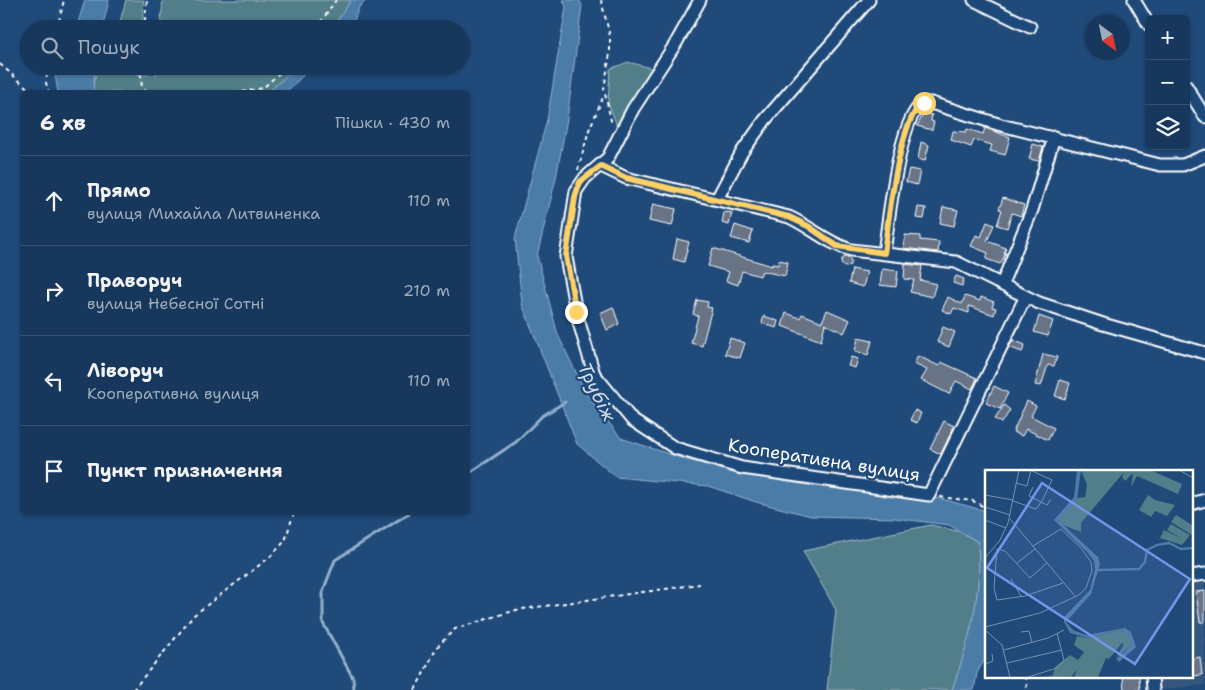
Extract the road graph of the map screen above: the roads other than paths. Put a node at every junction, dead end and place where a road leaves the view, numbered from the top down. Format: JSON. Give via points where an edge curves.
{"nodes":[{"id":1,"x":700,"y":0,"type":"edge"},
{"id":2,"x":869,"y":0,"type":"edge"},
{"id":3,"x":974,"y":0,"type":"edge"},
{"id":4,"x":1134,"y":0,"type":"edge"},
{"id":5,"x":1145,"y":18,"type":"edge"},
{"id":6,"x":1030,"y":27,"type":"dead end"},
{"id":7,"x":1190,"y":93,"type":"edge"},
{"id":8,"x":1205,"y":117,"type":"edge"},
{"id":9,"x":1054,"y":137,"type":"junction"},
{"id":10,"x":1205,"y":156,"type":"edge"},
{"id":11,"x":601,"y":166,"type":"junction"},
{"id":12,"x":717,"y":199,"type":"junction"},
{"id":13,"x":884,"y":253,"type":"junction"},
{"id":14,"x":1002,"y":284,"type":"junction"},
{"id":15,"x":1025,"y":298,"type":"junction"},
{"id":16,"x":1205,"y":353,"type":"edge"},
{"id":17,"x":1205,"y":500,"type":"edge"},
{"id":18,"x":1192,"y":504,"type":"edge"},
{"id":19,"x":1205,"y":574,"type":"edge"},
{"id":20,"x":1192,"y":576,"type":"edge"}],
"edges":[{"from":1,"to":11,"type":"street"},
{"from":2,"to":12,"type":"street","via":[[765,120],[742,152]]},
{"from":3,"to":6,"type":"street"},
{"from":4,"to":5,"type":"street"},
{"from":7,"to":8,"type":"street"},
{"from":9,"to":10,"type":"street","via":[[1168,166],[1188,164]]},
{"from":9,"to":13,"type":"street","via":[[974,118],[931,103],[920,104],[910,119],[900,153]]},
{"from":9,"to":14,"type":"street","via":[[1032,210]]},
{"from":11,"to":12,"type":"street","via":[[622,177]]},
{"from":11,"to":15,"type":"street","name":"Кооперативна вулиця","via":[[578,186],[566,251],[576,312],[594,374],[632,420],[675,448],[742,468],[929,495]]},
{"from":12,"to":13,"type":"street","via":[[789,217],[837,246]]},
{"from":13,"to":14,"type":"street","via":[[950,261]]},
{"from":14,"to":15,"type":"street"},
{"from":15,"to":16,"type":"street"},
{"from":17,"to":18,"type":"street"},
{"from":19,"to":20,"type":"street"}]}
